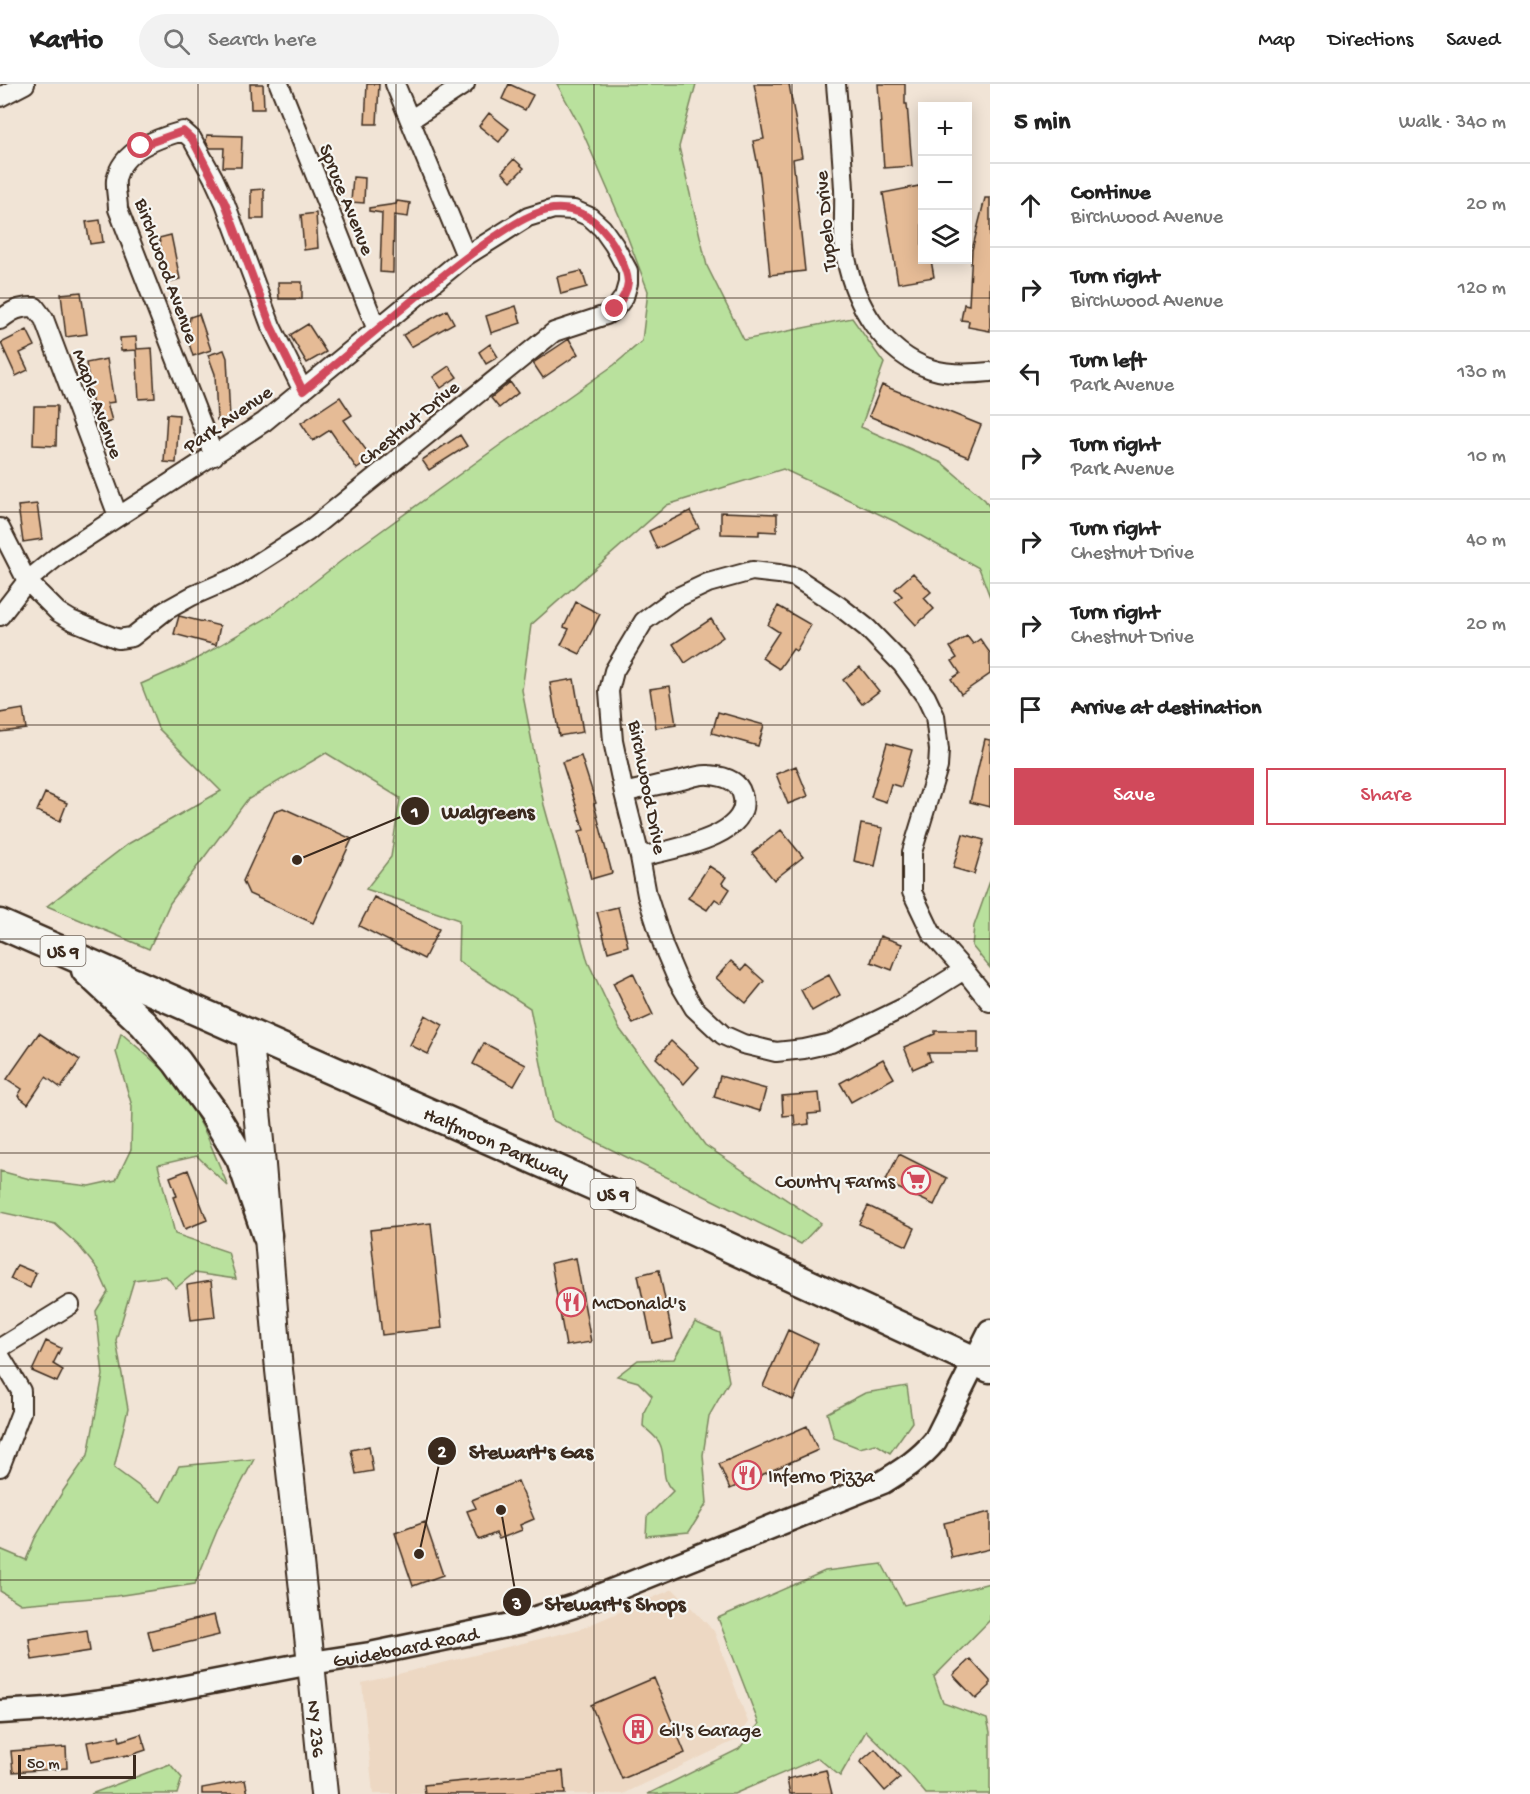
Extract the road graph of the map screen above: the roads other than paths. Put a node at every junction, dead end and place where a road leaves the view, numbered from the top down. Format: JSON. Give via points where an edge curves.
{"nodes":[{"id":1,"x":25,"y":84,"type":"edge"},
{"id":2,"x":279,"y":84,"type":"edge"},
{"id":3,"x":395,"y":84,"type":"edge"},
{"id":4,"x":465,"y":84,"type":"edge"},
{"id":5,"x":836,"y":84,"type":"edge"},
{"id":6,"x":0,"y":97,"type":"edge"},
{"id":7,"x":410,"y":120,"type":"junction"},
{"id":8,"x":574,"y":210,"type":"joint"},
{"id":9,"x":466,"y":256,"type":"junction"},
{"id":10,"x":0,"y":320,"type":"edge"},
{"id":11,"x":377,"y":330,"type":"junction"},
{"id":12,"x":990,"y":372,"type":"edge"},
{"id":13,"x":303,"y":391,"type":"junction"},
{"id":14,"x":214,"y":456,"type":"junction"},
{"id":15,"x":118,"y":516,"type":"junction"},
{"id":16,"x":0,"y":528,"type":"edge"},
{"id":17,"x":27,"y":581,"type":"junction"},
{"id":18,"x":0,"y":616,"type":"edge"},
{"id":19,"x":624,"y":793,"type":"junction"},
{"id":20,"x":640,"y":857,"type":"junction"},
{"id":21,"x":0,"y":924,"type":"edge"},
{"id":22,"x":66,"y":953,"type":"junction"},
{"id":23,"x":964,"y":970,"type":"junction"},
{"id":24,"x":990,"y":1002,"type":"edge"},
{"id":25,"x":249,"y":1033,"type":"junction"},
{"id":26,"x":267,"y":1235,"type":"junction"},
{"id":27,"x":70,"y":1305,"type":"dead end"},
{"id":28,"x":990,"y":1331,"type":"edge"},
{"id":29,"x":0,"y":1348,"type":"edge"},
{"id":30,"x":0,"y":1356,"type":"edge"},
{"id":31,"x":982,"y":1365,"type":"edge"},
{"id":32,"x":0,"y":1467,"type":"edge"},
{"id":33,"x":312,"y":1663,"type":"junction"},
{"id":34,"x":0,"y":1712,"type":"edge"},
{"id":35,"x":324,"y":1794,"type":"edge"}],
"edges":[{"from":1,"to":6,"type":"street"},
{"from":2,"to":11,"type":"street","name":"Spruce Avenue"},
{"from":3,"to":7,"type":"street"},
{"from":4,"to":7,"type":"street"},
{"from":5,"to":12,"type":"street","name":"Tupelo Drive","via":[[846,256],[858,299],[880,333],[912,360],[954,373]]},
{"from":7,"to":9,"type":"street"},
{"from":8,"to":9,"type":"street","name":"Park Avenue","via":[[554,209],[528,217]]},
{"from":8,"to":17,"type":"street","name":"Chestnut Drive","via":[[602,228],[628,272],[624,297],[615,309],[554,332],[307,532],[238,576],[165,611],[124,639],[71,620]]},
{"from":9,"to":11,"type":"street","name":"Park Avenue"},
{"from":10,"to":15,"type":"street","name":"Maple Avenue","via":[[25,306],[35,307],[44,319]]},
{"from":11,"to":13,"type":"street","name":"Park Avenue"},
{"from":13,"to":14,"type":"street","name":"Park Avenue"},
{"from":13,"to":14,"type":"street","name":"Birchwood Avenue","via":[[271,326],[225,203],[192,139],[183,131],[141,146],[124,163],[116,180],[118,209]]},
{"from":14,"to":15,"type":"street","name":"Park Avenue"},
{"from":15,"to":17,"type":"street","name":"Park Avenue"},
{"from":16,"to":17,"type":"street"},
{"from":17,"to":18,"type":"street","name":"Park Avenue"},
{"from":19,"to":20,"type":"street","name":"Birchwood Drive"},
{"from":19,"to":20,"type":"street","via":[[706,774],[735,782],[742,794],[740,816],[713,837]]},
{"from":19,"to":23,"type":"street","name":"Birchwood Drive","via":[[613,741],[609,691],[614,671],[644,621],[674,599],[708,583],[752,571],[795,578],[867,628],[902,664],[935,716],[938,767],[912,852],[912,892],[932,934]]},
{"from":20,"to":23,"type":"street","name":"Birchwood Drive","via":[[646,895],[678,981],[694,1008],[710,1024],[743,1044],[776,1052],[831,1043],[903,1008]]},
{"from":21,"to":22,"type":"main road","name":"Halfmoon Parkway","number":"US 9"},
{"from":22,"to":25,"type":"main road","name":"Halfmoon Parkway","number":"US 9"},
{"from":22,"to":26,"type":"main road","via":[[144,1023],[213,1112],[241,1159]]},
{"from":23,"to":24,"type":"street","name":"Birchwood Drive"},
{"from":25,"to":26,"type":"main road","number":"NY 236"},
{"from":25,"to":31,"type":"main road","name":"Halfmoon Parkway","number":"US 9","via":[[631,1202]]},
{"from":26,"to":33,"type":"main road","number":"NY 236"},
{"from":27,"to":29,"type":"street"},
{"from":28,"to":31,"type":"street","name":"Guideboard Road"},
{"from":30,"to":32,"type":"street","via":[[21,1391],[21,1412]]},
{"from":31,"to":33,"type":"street","name":"Guideboard Road","via":[[926,1453],[883,1482],[574,1606],[520,1623]]},
{"from":33,"to":34,"type":"street","name":"Guideboard Road","via":[[118,1700]]},
{"from":33,"to":35,"type":"main road","name":"NY 236","number":"NY 236"}]}
